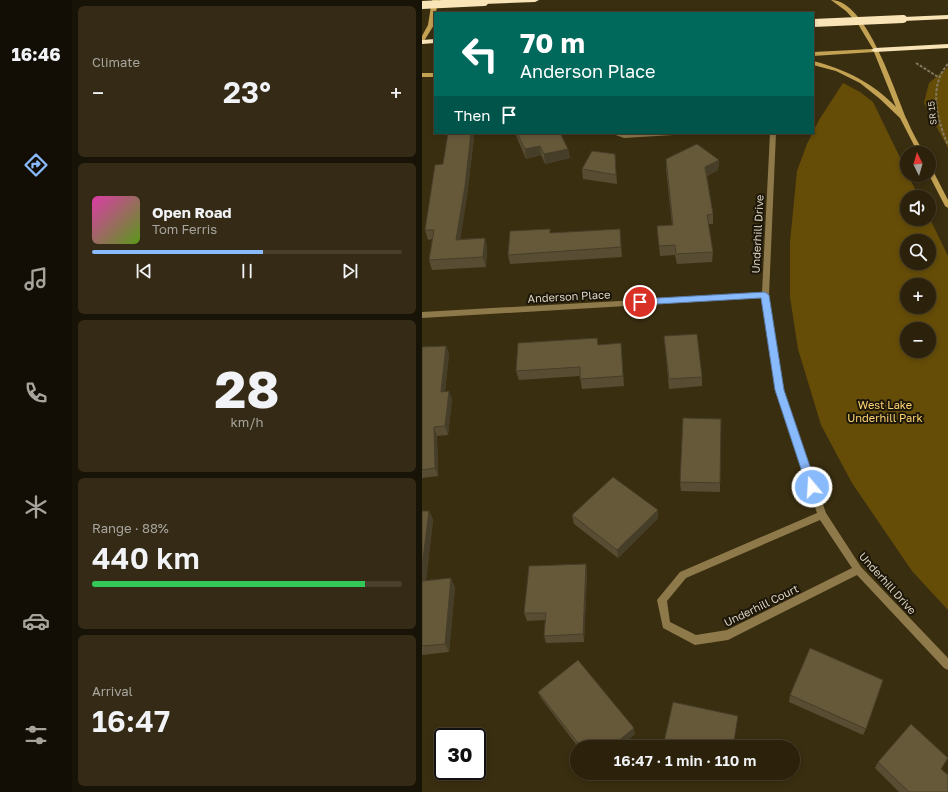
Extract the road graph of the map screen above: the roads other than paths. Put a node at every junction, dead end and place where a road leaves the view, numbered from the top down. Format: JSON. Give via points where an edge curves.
{"nodes":[{"id":1,"x":435,"y":0,"type":"edge"},
{"id":2,"x":535,"y":0,"type":"edge"},
{"id":3,"x":834,"y":0,"type":"edge"},
{"id":4,"x":422,"y":5,"type":"edge"},
{"id":5,"x":948,"y":17,"type":"edge"},
{"id":6,"x":814,"y":23,"type":"edge"},
{"id":7,"x":422,"y":41,"type":"edge"},
{"id":8,"x":434,"y":41,"type":"edge"},
{"id":9,"x":948,"y":46,"type":"edge"},
{"id":10,"x":875,"y":50,"type":"junction"},
{"id":11,"x":814,"y":54,"type":"edge"},
{"id":12,"x":814,"y":63,"type":"edge"},
{"id":13,"x":422,"y":75,"type":"edge"},
{"id":14,"x":434,"y":75,"type":"edge"},
{"id":15,"x":904,"y":120,"type":"junction"},
{"id":16,"x":617,"y":134,"type":"edge"},
{"id":17,"x":657,"y":134,"type":"edge"},
{"id":18,"x":773,"y":134,"type":"edge"},
{"id":19,"x":917,"y":146,"type":"edge"},
{"id":20,"x":936,"y":182,"type":"edge"},
{"id":21,"x":948,"y":206,"type":"edge"},
{"id":22,"x":765,"y":295,"type":"junction"},
{"id":23,"x":422,"y":315,"type":"edge"},
{"id":24,"x":822,"y":515,"type":"junction"},
{"id":25,"x":858,"y":570,"type":"junction"},
{"id":26,"x":948,"y":665,"type":"edge"}],
"edges":[{"from":1,"to":7,"type":"main road","via":[[432,25]]},
{"from":2,"to":4,"type":"highway","bridge":true},
{"from":3,"to":10,"type":"main road","via":[[861,24]]},
{"from":5,"to":6,"type":"highway","bridge":true},
{"from":7,"to":8,"type":"highway"},
{"from":9,"to":10,"type":"highway"},
{"from":10,"to":11,"type":"main road"},
{"from":10,"to":15,"type":"main road"},
{"from":12,"to":15,"type":"main road","via":[[831,67],[863,83],[881,95]]},
{"from":13,"to":14,"type":"main road"},
{"from":15,"to":19,"type":"main road"},
{"from":16,"to":17,"type":"street"},
{"from":18,"to":22,"type":"street","name":"Underhill Drive"},
{"from":20,"to":21,"type":"main road"},
{"from":22,"to":23,"type":"street","name":"Anderson Place"},
{"from":22,"to":24,"type":"street","name":"Underhill Drive","via":[[779,390]]},
{"from":24,"to":25,"type":"street","name":"Underhill Drive"},
{"from":24,"to":25,"type":"street","name":"Underhill Court","via":[[683,575],[662,600],[666,625],[695,640],[728,635]]},
{"from":25,"to":26,"type":"street","name":"Underhill Drive"}]}
